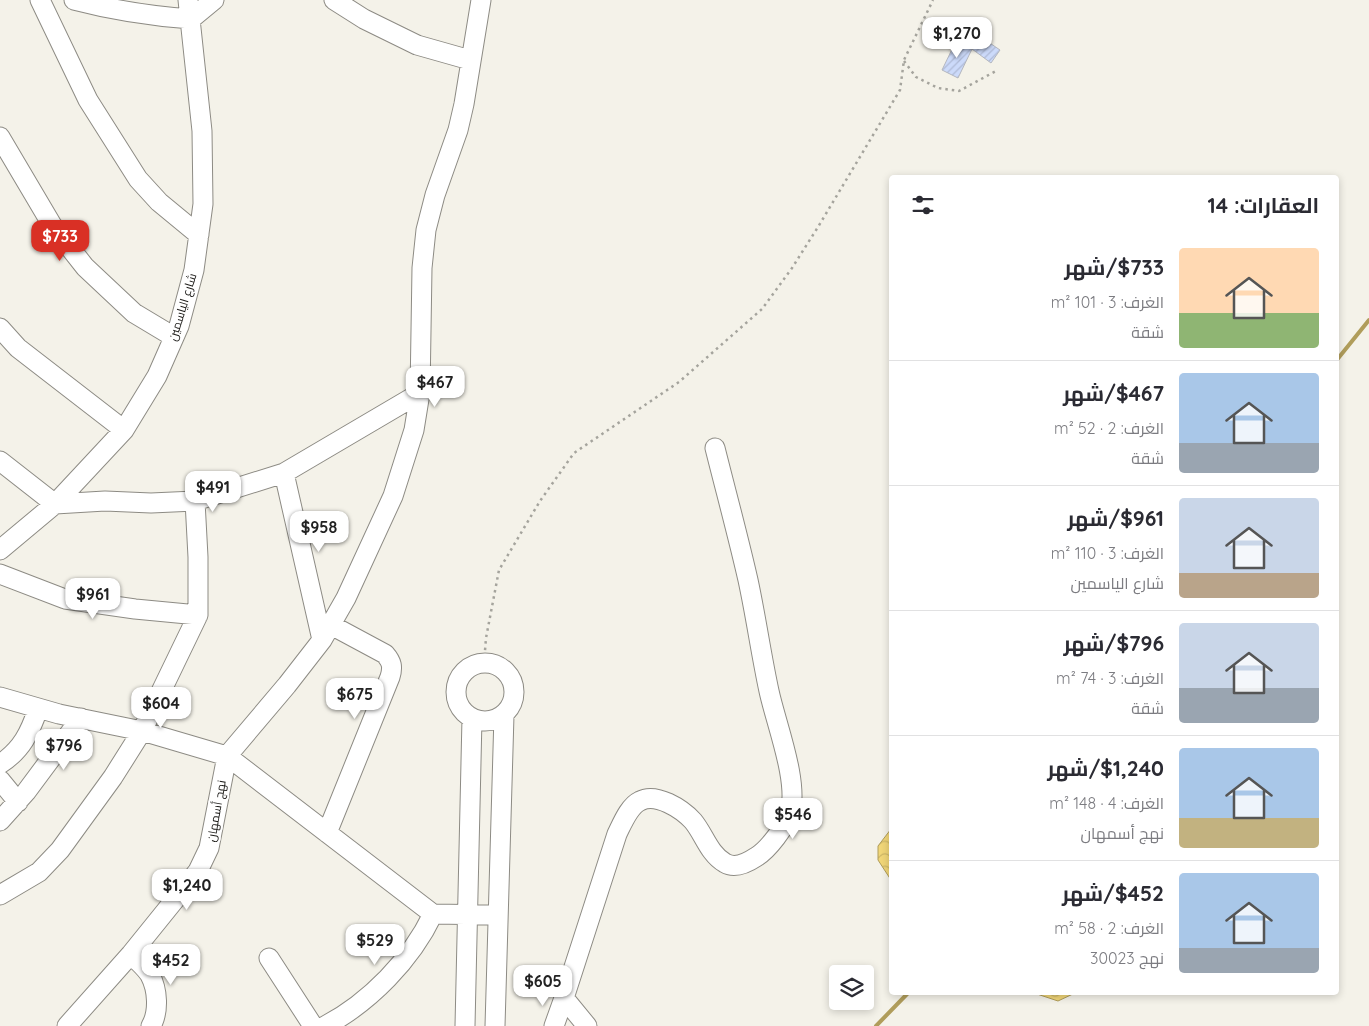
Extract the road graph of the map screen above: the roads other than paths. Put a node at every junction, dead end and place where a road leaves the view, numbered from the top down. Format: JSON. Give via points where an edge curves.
{"nodes":[{"id":1,"x":40,"y":0,"type":"edge"},
{"id":2,"x":74,"y":0,"type":"edge"},
{"id":3,"x":188,"y":0,"type":"edge"},
{"id":4,"x":214,"y":0,"type":"edge"},
{"id":5,"x":334,"y":0,"type":"edge"},
{"id":6,"x":481,"y":0,"type":"edge"},
{"id":7,"x":191,"y":19,"type":"junction"},
{"id":8,"x":470,"y":60,"type":"junction"},
{"id":9,"x":0,"y":137,"type":"edge"},
{"id":10,"x":199,"y":235,"type":"junction"},
{"id":11,"x":0,"y":328,"type":"edge"},
{"id":12,"x":174,"y":338,"type":"junction"},
{"id":13,"x":420,"y":393,"type":"junction"},
{"id":14,"x":124,"y":430,"type":"junction"},
{"id":15,"x":715,"y":448,"type":"dead end"},
{"id":16,"x":0,"y":461,"type":"edge"},
{"id":17,"x":284,"y":473,"type":"junction"},
{"id":18,"x":195,"y":501,"type":"junction"},
{"id":19,"x":55,"y":504,"type":"junction"},
{"id":20,"x":0,"y":550,"type":"edge"},
{"id":21,"x":0,"y":574,"type":"edge"},
{"id":22,"x":198,"y":615,"type":"junction"},
{"id":23,"x":327,"y":632,"type":"junction"},
{"id":24,"x":0,"y":697,"type":"edge"},
{"id":25,"x":38,"y":709,"type":"junction"},
{"id":26,"x":504,"y":715,"type":"junction"},
{"id":27,"x":81,"y":718,"type":"junction"},
{"id":28,"x":472,"y":718,"type":"junction"},
{"id":29,"x":142,"y":730,"type":"junction"},
{"id":30,"x":226,"y":756,"type":"junction"},
{"id":31,"x":0,"y":764,"type":"edge"},
{"id":32,"x":0,"y":780,"type":"edge"},
{"id":33,"x":18,"y":802,"type":"junction"},
{"id":34,"x":0,"y":821,"type":"edge"},
{"id":35,"x":327,"y":833,"type":"junction"},
{"id":36,"x":0,"y":895,"type":"edge"},
{"id":37,"x":433,"y":914,"type":"junction"},
{"id":38,"x":468,"y":914,"type":"junction"},
{"id":39,"x":498,"y":916,"type":"junction"},
{"id":40,"x":130,"y":954,"type":"junction"},
{"id":41,"x":269,"y":958,"type":"dead end"},
{"id":42,"x":564,"y":998,"type":"junction"},
{"id":43,"x":66,"y":1026,"type":"edge"},
{"id":44,"x":151,"y":1026,"type":"edge"},
{"id":45,"x":313,"y":1026,"type":"edge"},
{"id":46,"x":325,"y":1026,"type":"edge"},
{"id":47,"x":464,"y":1026,"type":"edge"},
{"id":48,"x":495,"y":1026,"type":"edge"},
{"id":49,"x":554,"y":1026,"type":"edge"},
{"id":50,"x":587,"y":1026,"type":"edge"}],
"edges":[{"from":1,"to":10,"type":"street","via":[[88,100],[138,179],[159,202]]},
{"from":2,"to":7,"type":"street","via":[[156,16]]},
{"from":3,"to":7,"type":"street","name":"شارع الياسمين"},
{"from":4,"to":7,"type":"street"},
{"from":5,"to":8,"type":"street","via":[[364,19],[418,45]]},
{"from":6,"to":8,"type":"street"},
{"from":7,"to":10,"type":"street","name":"شارع الياسمين","via":[[202,131],[203,204]]},
{"from":8,"to":13,"type":"street","via":[[458,130],[426,230],[422,268]]},
{"from":9,"to":12,"type":"street","via":[[52,225],[85,267],[134,313]]},
{"from":10,"to":12,"type":"street","name":"شارع الياسمين","via":[[194,270]]},
{"from":11,"to":14,"type":"street","via":[[18,348]]},
{"from":12,"to":14,"type":"street","name":"شارع الياسمين","via":[[157,376]]},
{"from":13,"to":17,"type":"street"},
{"from":13,"to":23,"type":"street","via":[[414,430],[392,496]]},
{"from":14,"to":19,"type":"street","name":"شارع الياسمين"},
{"from":15,"to":42,"type":"street","via":[[789,768],[792,803],[789,815],[771,844],[746,864],[736,866],[726,864],[716,856],[692,820],[678,810],[664,801],[650,798],[639,801],[617,834]]},
{"from":16,"to":19,"type":"street"},
{"from":17,"to":18,"type":"street"},
{"from":17,"to":23,"type":"street"},
{"from":18,"to":19,"type":"street"},
{"from":18,"to":22,"type":"street"},
{"from":19,"to":20,"type":"street","name":"شارع الياسمين"},
{"from":21,"to":22,"type":"street","via":[[65,599]]},
{"from":22,"to":29,"type":"street"},
{"from":23,"to":30,"type":"street"},
{"from":23,"to":35,"type":"street","via":[[384,654],[391,661],[392,668]]},
{"from":24,"to":25,"type":"street"},
{"from":25,"to":27,"type":"street"},
{"from":25,"to":31,"type":"street","via":[[20,747]]},
{"from":26,"to":28,"type":"street","via":[[486,721]]},
{"from":26,"to":28,"type":"street","via":[[513,702],[512,680],[496,665],[484,663],[464,672],[458,682],[459,704]]},
{"from":26,"to":39,"type":"street"},
{"from":27,"to":29,"type":"street"},
{"from":27,"to":33,"type":"street"},
{"from":28,"to":38,"type":"street"},
{"from":29,"to":30,"type":"street"},
{"from":29,"to":36,"type":"street","via":[[113,777],[60,850],[39,872]]},
{"from":30,"to":35,"type":"street"},
{"from":30,"to":40,"type":"street","name":"نهج أسمهان","via":[[210,848],[198,871]]},
{"from":32,"to":33,"type":"street"},
{"from":33,"to":34,"type":"street"},
{"from":35,"to":37,"type":"street"},
{"from":37,"to":38,"type":"street"},
{"from":37,"to":46,"type":"street","via":[[419,940],[398,967],[360,1002]]},
{"from":38,"to":39,"type":"street"},
{"from":38,"to":47,"type":"street"},
{"from":39,"to":48,"type":"street"},
{"from":40,"to":43,"type":"street","name":"نهج أسمهان"},
{"from":40,"to":44,"type":"street","via":[[149,974],[154,987],[156,1012]]},
{"from":41,"to":45,"type":"street"},
{"from":42,"to":49,"type":"street"},
{"from":42,"to":50,"type":"street"}]}
